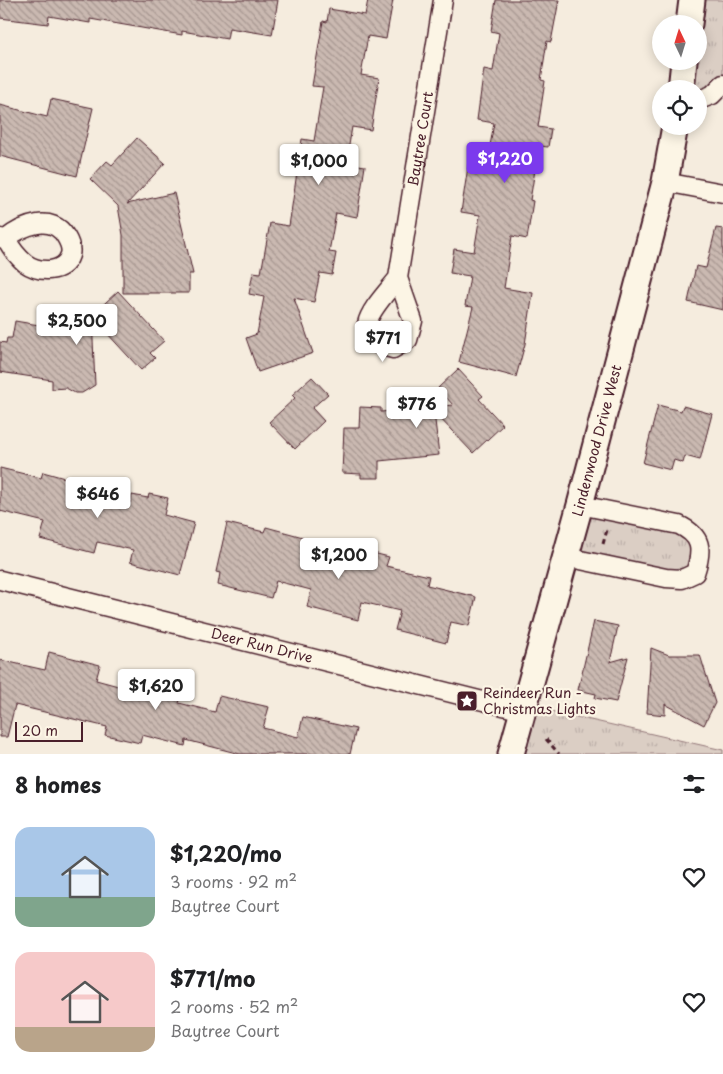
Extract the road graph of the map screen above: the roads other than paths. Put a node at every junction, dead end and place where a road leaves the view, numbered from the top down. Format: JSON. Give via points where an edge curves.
{"nodes":[{"id":1,"x":443,"y":0,"type":"edge"},
{"id":2,"x":692,"y":0,"type":"edge"},
{"id":3,"x":690,"y":15,"type":"edge"},
{"id":4,"x":723,"y":84,"type":"edge"},
{"id":5,"x":707,"y":96,"type":"edge"},
{"id":6,"x":673,"y":135,"type":"edge"},
{"id":7,"x":665,"y":182,"type":"junction"},
{"id":8,"x":723,"y":193,"type":"edge"},
{"id":9,"x":398,"y":278,"type":"dead end"},
{"id":10,"x":580,"y":505,"type":"junction"},
{"id":11,"x":566,"y":557,"type":"junction"},
{"id":12,"x":0,"y":580,"type":"edge"},
{"id":13,"x":523,"y":711,"type":"junction"},
{"id":14,"x":512,"y":754,"type":"edge"}],
"edges":[{"from":1,"to":9,"type":"street","name":"Baytree Court"},
{"from":2,"to":3,"type":"street"},
{"from":4,"to":5,"type":"street"},
{"from":6,"to":7,"type":"street","name":"Lindenwood Drive West"},
{"from":7,"to":8,"type":"street"},
{"from":7,"to":10,"type":"street","name":"Lindenwood Drive West"},
{"from":10,"to":11,"type":"street","name":"Lindenwood Drive West"},
{"from":10,"to":11,"type":"street","via":[[679,525],[693,532],[700,545],[700,560],[695,573],[682,579]]},
{"from":11,"to":13,"type":"street","name":"Lindenwood Drive West"},
{"from":12,"to":13,"type":"street","name":"Deer Run Drive"},
{"from":13,"to":14,"type":"street","name":"Lindenwood Drive West"}]}
